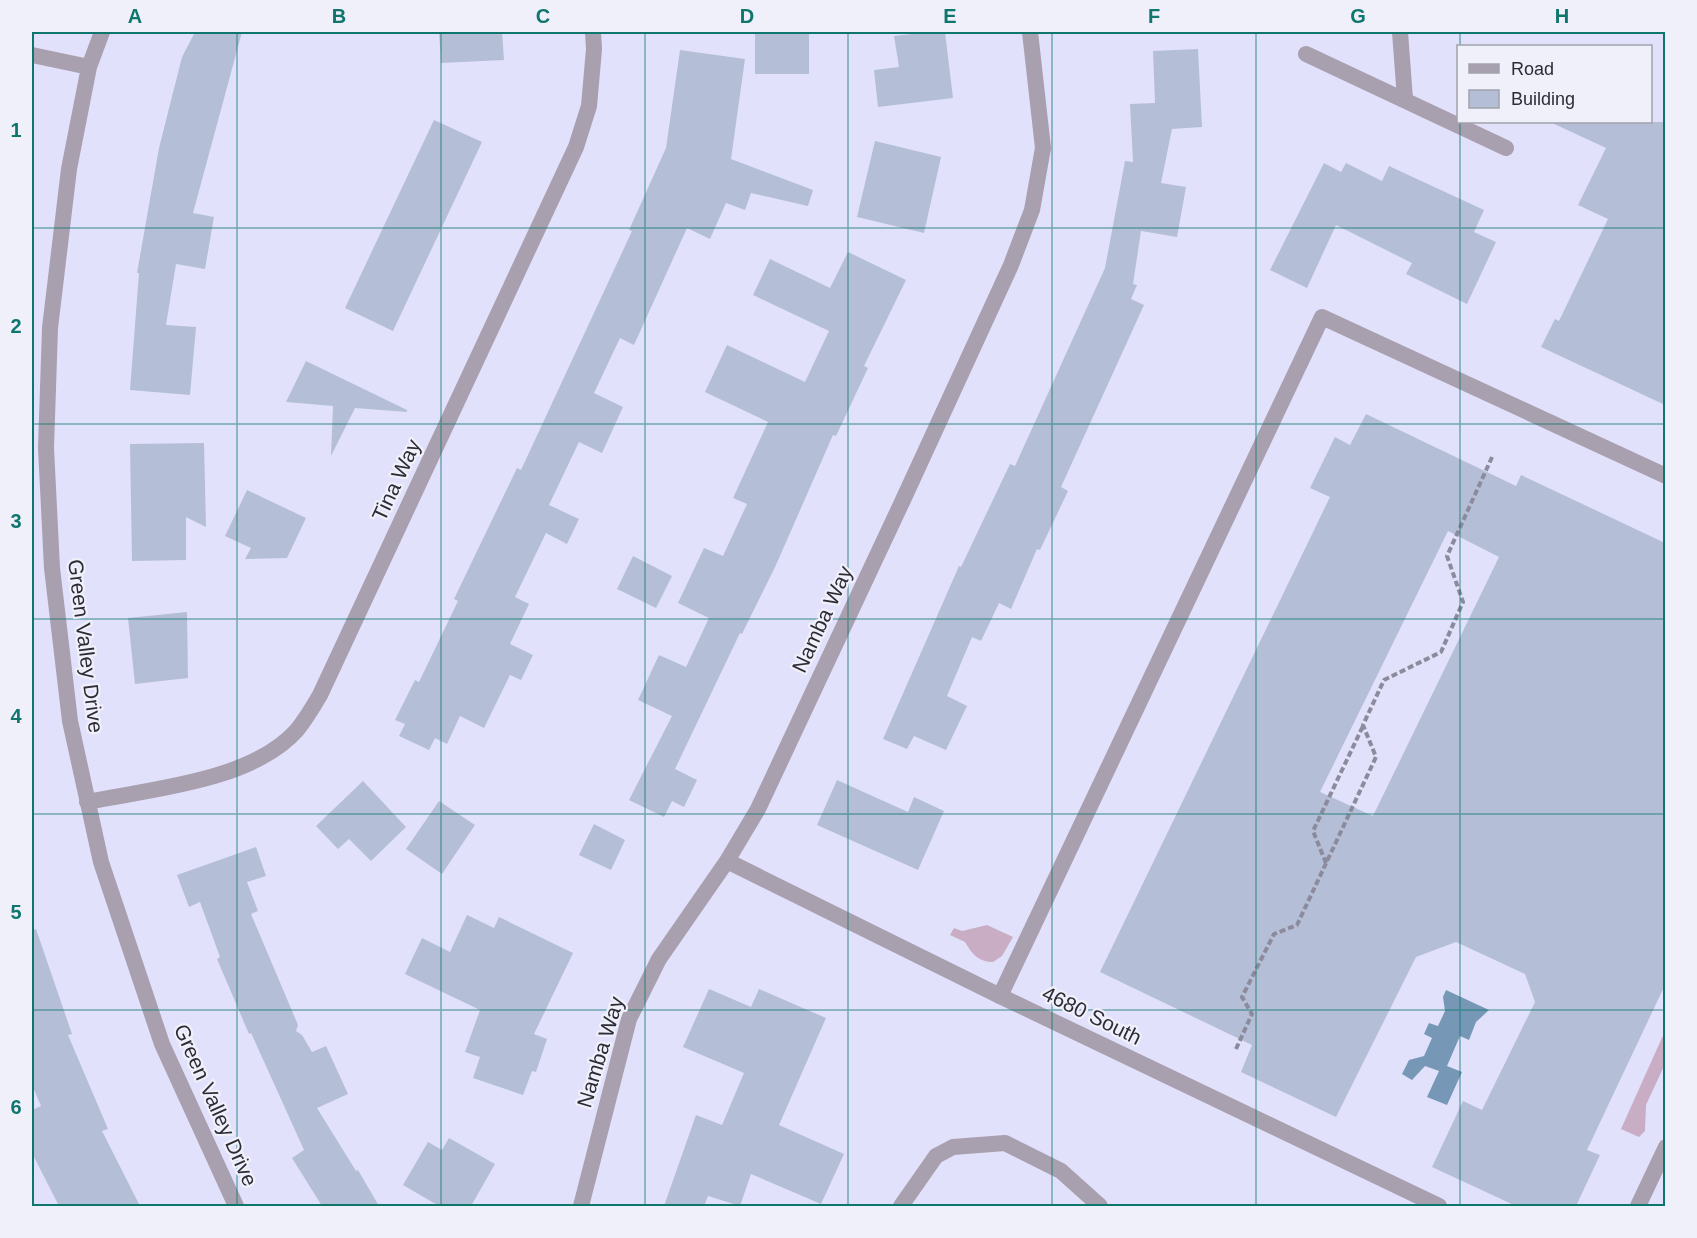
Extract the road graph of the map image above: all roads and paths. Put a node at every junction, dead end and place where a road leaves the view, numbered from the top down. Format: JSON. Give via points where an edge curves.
{"nodes":[{"id":1,"x":102,"y":32,"type":"edge"},
{"id":2,"x":593,"y":32,"type":"edge"},
{"id":3,"x":1030,"y":32,"type":"edge"},
{"id":4,"x":1400,"y":32,"type":"edge"},
{"id":5,"x":1306,"y":54,"type":"dead end"},
{"id":6,"x":32,"y":55,"type":"edge"},
{"id":7,"x":89,"y":67,"type":"junction"},
{"id":8,"x":1405,"y":99,"type":"junction"},
{"id":9,"x":1506,"y":148,"type":"dead end"},
{"id":10,"x":1493,"y":455,"type":"dead end"},
{"id":11,"x":1665,"y":476,"type":"edge"},
{"id":12,"x":1363,"y":725,"type":"junction"},
{"id":13,"x":87,"y":802,"type":"junction"},
{"id":14,"x":727,"y":861,"type":"junction"},
{"id":15,"x":1326,"y":864,"type":"junction"},
{"id":16,"x":1000,"y":996,"type":"junction"},
{"id":17,"x":1236,"y":1049,"type":"dead end"},
{"id":18,"x":1665,"y":1147,"type":"edge"},
{"id":19,"x":236,"y":1206,"type":"edge"},
{"id":20,"x":581,"y":1206,"type":"edge"},
{"id":21,"x":901,"y":1206,"type":"edge"},
{"id":22,"x":1100,"y":1206,"type":"edge"},
{"id":23,"x":1439,"y":1206,"type":"edge"},
{"id":24,"x":1638,"y":1206,"type":"edge"}],
"edges":[{"from":1,"to":7,"type":"street","name":"Green Valley Drive"},
{"from":2,"to":13,"type":"street","name":"Tina Way","via":[[589,106],[576,147],[320,695],[296,730],[267,755],[212,777]]},
{"from":3,"to":14,"type":"street","name":"Namba Way","via":[[1042,148],[1032,210],[1011,265],[898,511],[758,809]]},
{"from":4,"to":8,"type":"street"},
{"from":5,"to":8,"type":"street"},
{"from":6,"to":7,"type":"street"},
{"from":7,"to":13,"type":"street","name":"Green Valley Drive","via":[[69,169],[50,328],[46,448],[52,568],[70,721]]},
{"from":8,"to":9,"type":"street"},
{"from":10,"to":12,"type":"path","via":[[1447,556],[1463,602],[1441,652],[1384,680]]},
{"from":11,"to":16,"type":"street","via":[[1322,317]]},
{"from":12,"to":15,"type":"path","via":[[1376,757]]},
{"from":12,"to":15,"type":"path","via":[[1312,831]]},
{"from":13,"to":19,"type":"street","name":"Green Valley Drive","via":[[101,862],[162,1044]]},
{"from":14,"to":16,"type":"street","name":"4680 South"},
{"from":14,"to":20,"type":"street","name":"Namba Way","via":[[659,960],[629,1019]]},
{"from":15,"to":17,"type":"path","via":[[1297,925],[1274,934],[1242,997],[1252,1014]]},
{"from":16,"to":23,"type":"street","name":"4680 South"},
{"from":18,"to":24,"type":"street"},
{"from":21,"to":22,"type":"street","via":[[936,1156],[953,1147],[1005,1143],[1061,1171]]}]}
